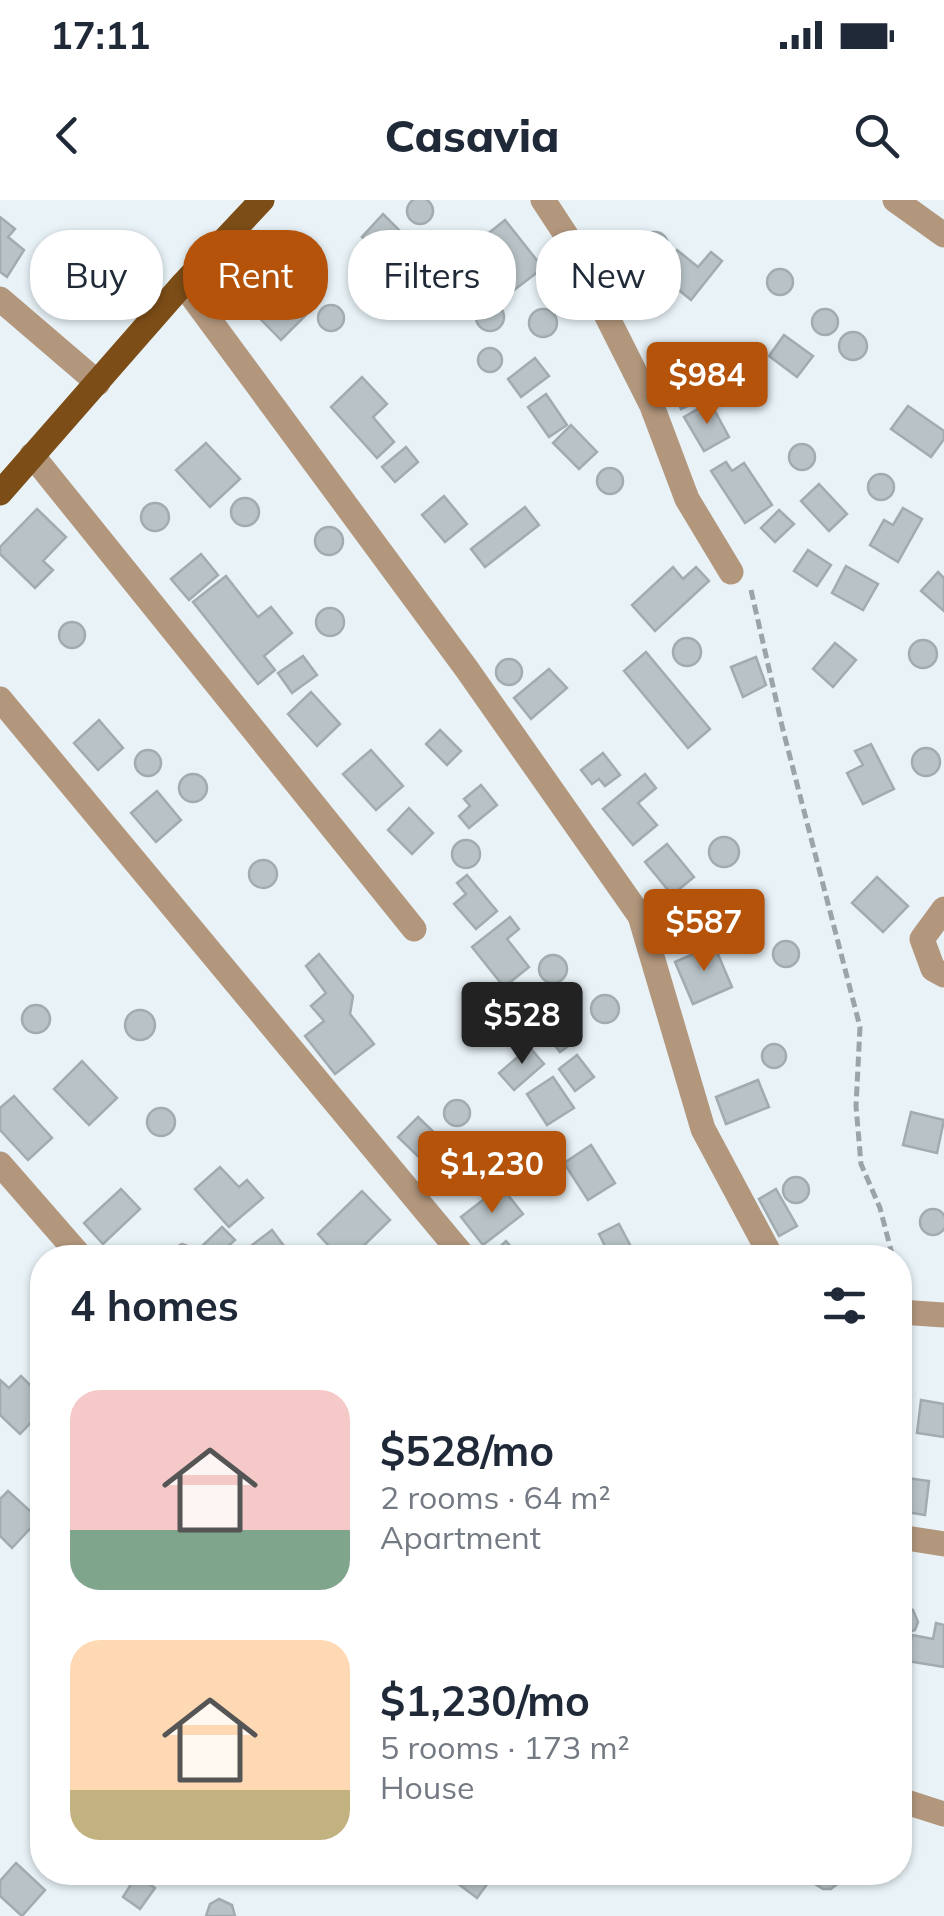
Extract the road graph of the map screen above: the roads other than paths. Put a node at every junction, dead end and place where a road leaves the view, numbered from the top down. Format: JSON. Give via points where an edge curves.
{"nodes":[{"id":1,"x":262,"y":200,"type":"edge"},
{"id":2,"x":543,"y":200,"type":"edge"},
{"id":3,"x":895,"y":200,"type":"edge"},
{"id":4,"x":234,"y":230,"type":"edge"},
{"id":5,"x":944,"y":235,"type":"edge"},
{"id":6,"x":183,"y":284,"type":"edge"},
{"id":7,"x":0,"y":299,"type":"edge"},
{"id":8,"x":210,"y":320,"type":"edge"},
{"id":9,"x":98,"y":383,"type":"junction"},
{"id":10,"x":32,"y":456,"type":"junction"},
{"id":11,"x":0,"y":493,"type":"edge"},
{"id":12,"x":731,"y":572,"type":"road end"},
{"id":13,"x":0,"y":699,"type":"edge"},
{"id":14,"x":944,"y":909,"type":"edge"},
{"id":15,"x":414,"y":929,"type":"dead end"},
{"id":16,"x":944,"y":975,"type":"edge"},
{"id":17,"x":0,"y":1164,"type":"edge"},
{"id":18,"x":71,"y":1245,"type":"edge"},
{"id":19,"x":454,"y":1245,"type":"edge"},
{"id":20,"x":765,"y":1245,"type":"edge"},
{"id":21,"x":912,"y":1313,"type":"edge"},
{"id":22,"x":944,"y":1315,"type":"edge"},
{"id":23,"x":912,"y":1539,"type":"edge"},
{"id":24,"x":944,"y":1544,"type":"edge"},
{"id":25,"x":912,"y":1804,"type":"edge"},
{"id":26,"x":944,"y":1814,"type":"edge"}],
"edges":[{"from":1,"to":4,"type":"main road"},
{"from":2,"to":12,"type":"street","via":[[652,406],[687,500]]},
{"from":3,"to":5,"type":"street"},
{"from":6,"to":9,"type":"main road"},
{"from":7,"to":9,"type":"street"},
{"from":8,"to":20,"type":"street","via":[[640,916],[703,1129]]},
{"from":9,"to":10,"type":"main road"},
{"from":10,"to":11,"type":"main road"},
{"from":10,"to":15,"type":"street"},
{"from":13,"to":19,"type":"street"},
{"from":14,"to":16,"type":"street","via":[[922,939],[932,968]]},
{"from":17,"to":18,"type":"street"},
{"from":21,"to":22,"type":"street"},
{"from":23,"to":24,"type":"street"},
{"from":25,"to":26,"type":"street"}]}
